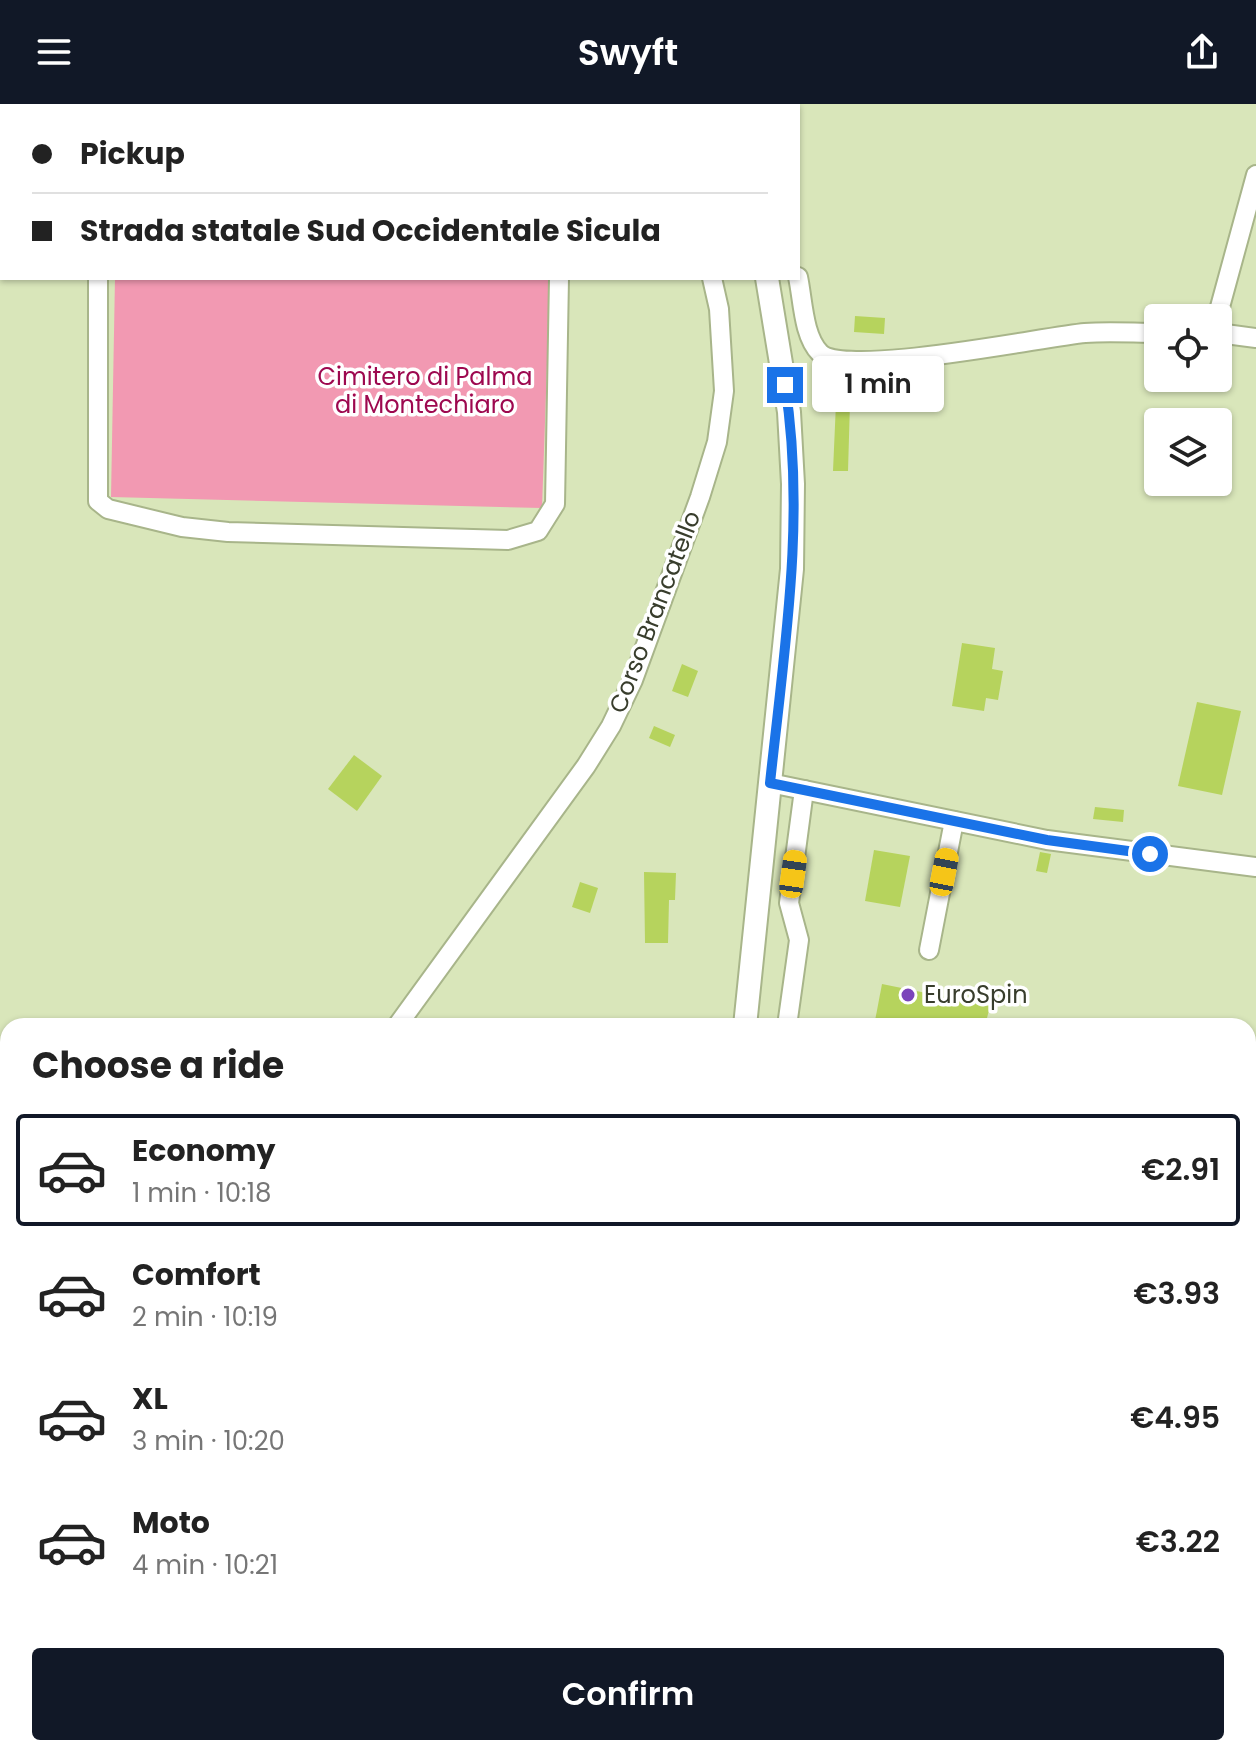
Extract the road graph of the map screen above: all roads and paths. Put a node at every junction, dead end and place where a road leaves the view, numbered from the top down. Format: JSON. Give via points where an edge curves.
{"nodes":[{"id":1,"x":1256,"y":175,"type":"edge"},
{"id":2,"x":98,"y":280,"type":"edge"},
{"id":3,"x":559,"y":280,"type":"edge"},
{"id":4,"x":712,"y":280,"type":"edge"},
{"id":5,"x":767,"y":280,"type":"edge"},
{"id":6,"x":799,"y":280,"type":"edge"},
{"id":7,"x":1221,"y":304,"type":"edge"},
{"id":8,"x":1144,"y":333,"type":"edge"},
{"id":9,"x":1232,"y":335,"type":"edge"},
{"id":10,"x":1256,"y":338,"type":"edge"},
{"id":11,"x":770,"y":783,"type":"junction"},
{"id":12,"x":804,"y":790,"type":"junction"},
{"id":13,"x":954,"y":821,"type":"junction"},
{"id":14,"x":1256,"y":867,"type":"edge"},
{"id":15,"x":929,"y":950,"type":"dead end"},
{"id":16,"x":403,"y":1018,"type":"edge"},
{"id":17,"x":746,"y":1018,"type":"edge"},
{"id":18,"x":788,"y":1018,"type":"edge"}],
"edges":[{"from":1,"to":7,"type":"street"},
{"from":2,"to":3,"type":"street","via":[[98,501],[108,509],[228,532],[508,540],[538,531],[555,504]]},
{"from":4,"to":16,"type":"street","name":"Corso Brancatello","via":[[724,391],[717,442],[633,680],[586,766]]},
{"from":5,"to":11,"type":"main road","via":[[789,412],[793,484],[792,569]]},
{"from":6,"to":8,"type":"street","via":[[810,337],[821,354],[837,360],[919,359],[1086,333]]},
{"from":9,"to":10,"type":"street"},
{"from":11,"to":12,"type":"street"},
{"from":11,"to":17,"type":"main road"},
{"from":12,"to":13,"type":"street"},
{"from":12,"to":18,"type":"street","via":[[789,903],[799,940]]},
{"from":13,"to":14,"type":"street","via":[[1047,840]]},
{"from":13,"to":15,"type":"street"}]}
